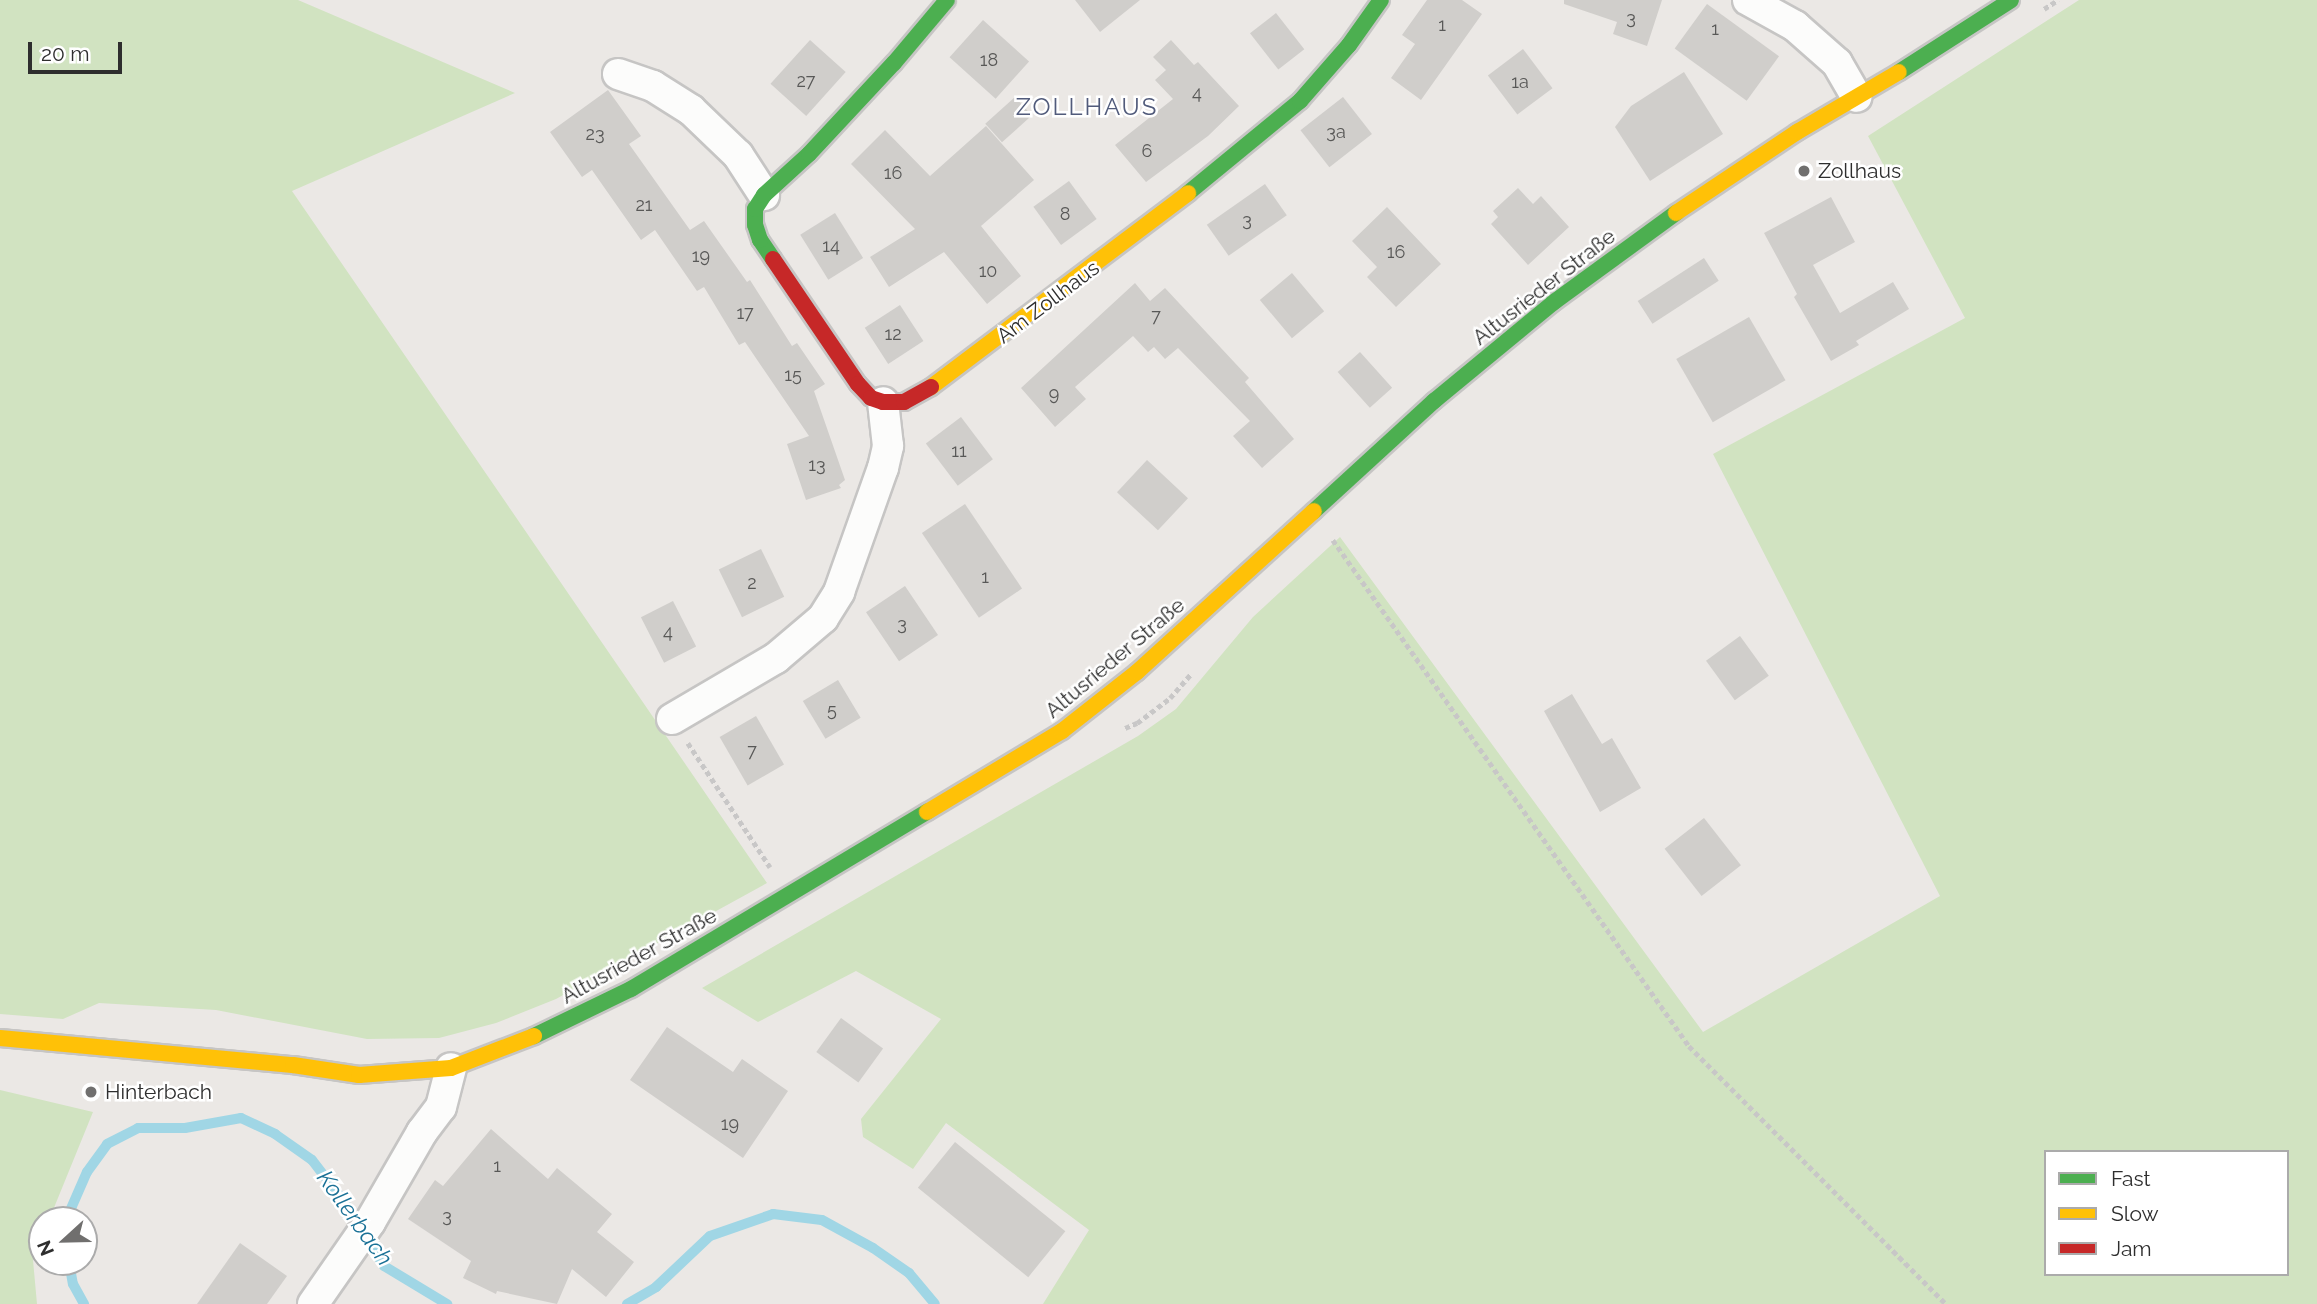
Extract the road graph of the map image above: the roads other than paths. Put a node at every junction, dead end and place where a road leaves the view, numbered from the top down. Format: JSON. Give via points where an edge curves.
{"nodes":[{"id":1,"x":947,"y":0,"type":"edge"},
{"id":2,"x":1381,"y":0,"type":"edge"},
{"id":3,"x":1748,"y":0,"type":"edge"},
{"id":4,"x":2011,"y":0,"type":"edge"},
{"id":5,"x":618,"y":74,"type":"dead end"},
{"id":6,"x":1857,"y":97,"type":"junction"},
{"id":7,"x":764,"y":195,"type":"junction"},
{"id":8,"x":883,"y":402,"type":"junction"},
{"id":9,"x":672,"y":719,"type":"road end"},
{"id":10,"x":0,"y":1038,"type":"edge"},
{"id":11,"x":451,"y":1068,"type":"junction"},
{"id":12,"x":313,"y":1304,"type":"edge"}],
"edges":[{"from":1,"to":7,"type":"main road","via":[[809,154]]},
{"from":2,"to":8,"type":"main road","name":"Am Zollhaus","via":[[1300,101],[1155,220],[920,396]]},
{"from":3,"to":6,"type":"street","via":[[1795,26],[1837,63]]},
{"from":4,"to":6,"type":"main road","name":"Altusrieder Straße"},
{"from":5,"to":7,"type":"street","via":[[653,86],[691,110],[738,155]]},
{"from":6,"to":11,"type":"main road","name":"Altusrieder Straße","via":[[1673,215],[1554,302],[1434,401],[1137,672],[1062,732],[631,989],[550,1030]]},
{"from":7,"to":8,"type":"main road","via":[[755,209],[760,240],[858,384],[871,398]]},
{"from":8,"to":9,"type":"street","via":[[888,446],[883,468],[839,592],[823,618],[776,658]]},
{"from":10,"to":11,"type":"main road","name":"Altusrieder Straße","via":[[359,1075]]},
{"from":11,"to":12,"type":"street","via":[[441,1107]]}]}
